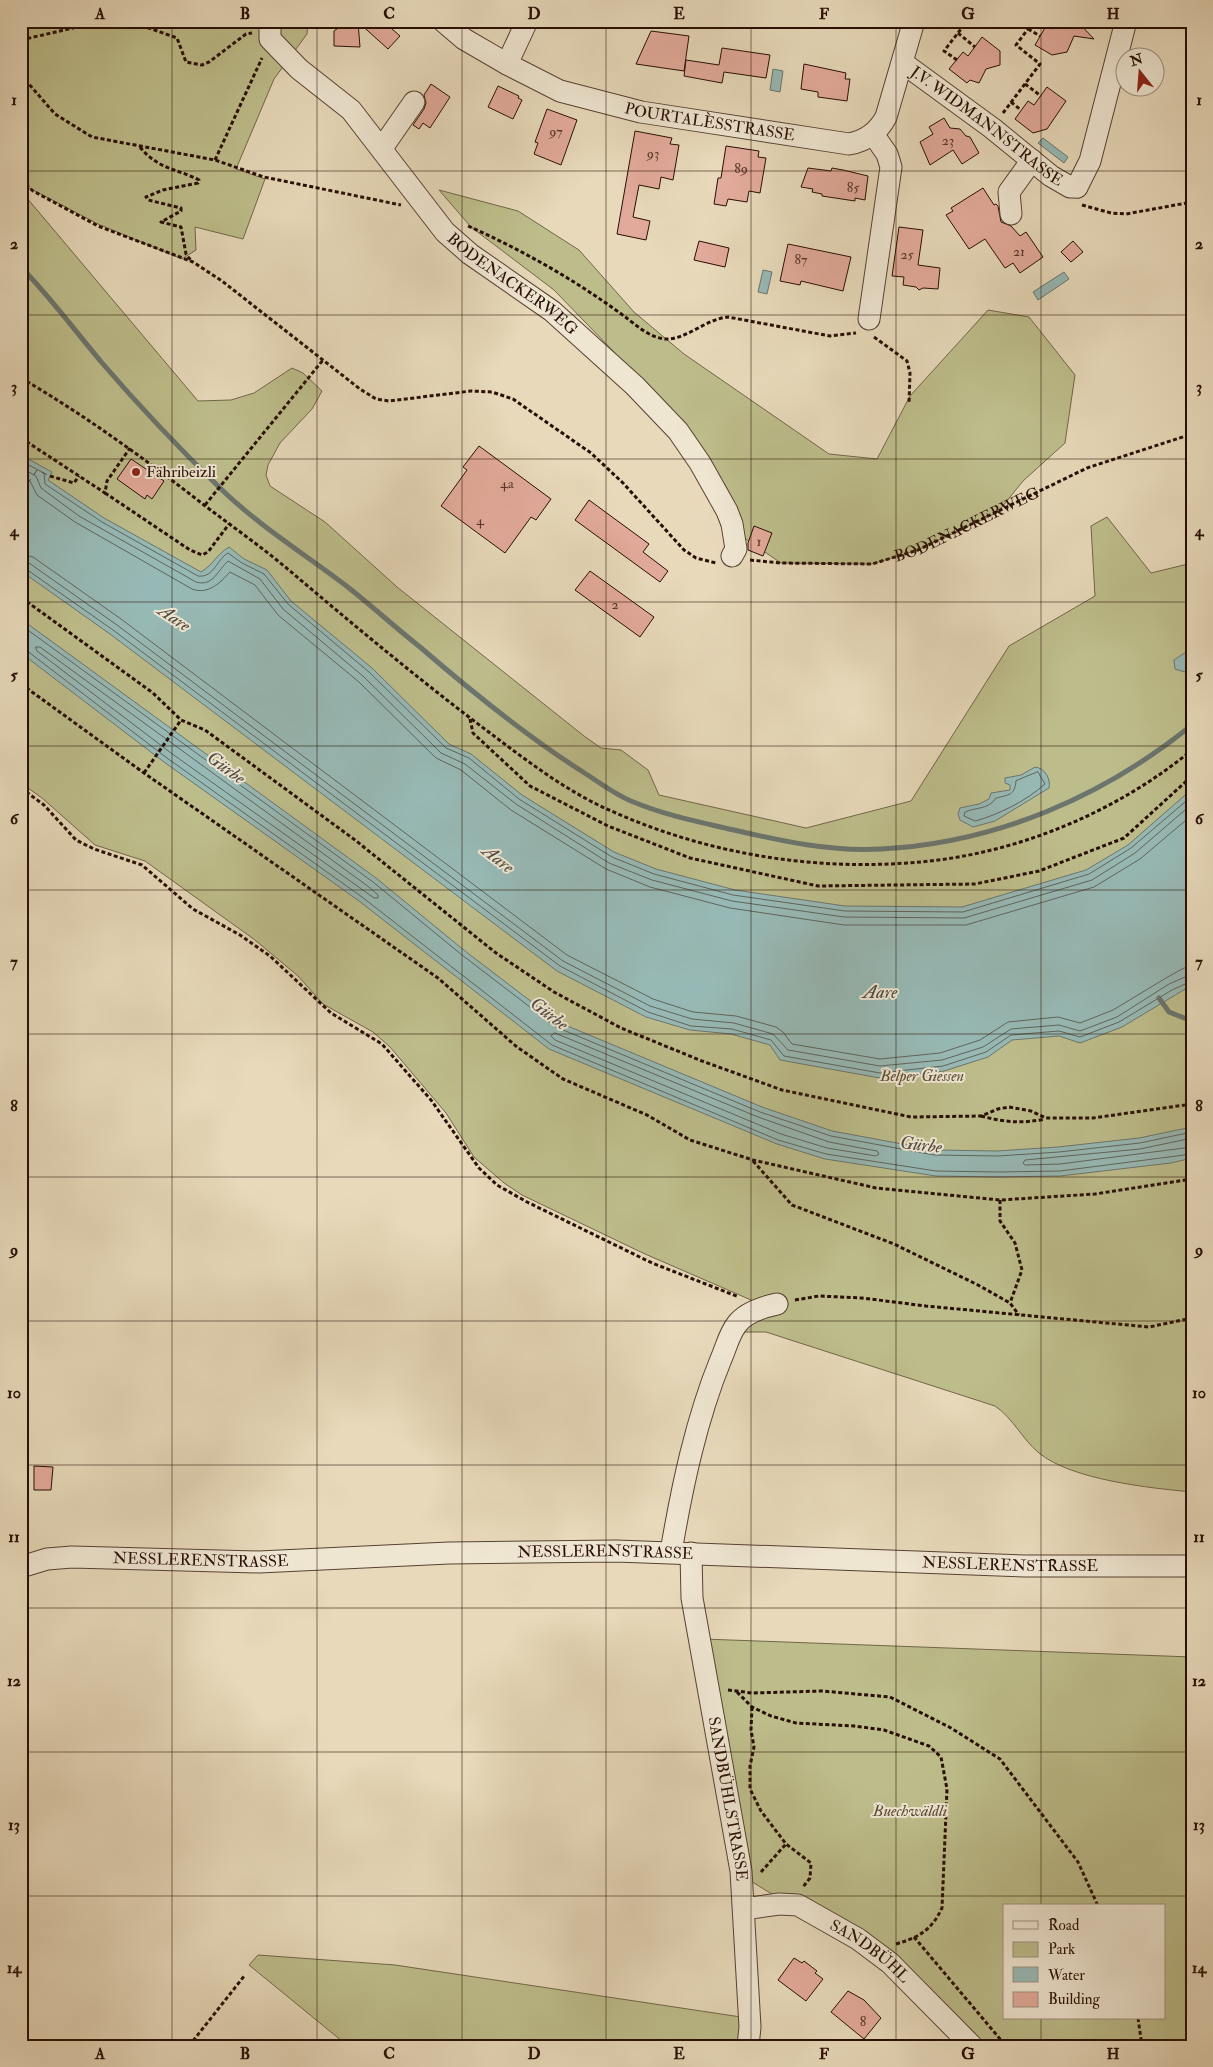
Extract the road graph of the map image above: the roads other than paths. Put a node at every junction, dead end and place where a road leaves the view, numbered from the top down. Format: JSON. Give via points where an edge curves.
{"nodes":[{"id":1,"x":443,"y":21,"type":"edge"},
{"id":2,"x":527,"y":21,"type":"edge"},
{"id":3,"x":914,"y":21,"type":"edge"},
{"id":4,"x":1126,"y":21,"type":"edge"},
{"id":5,"x":270,"y":30,"type":"edge"},
{"id":6,"x":903,"y":63,"type":"junction"},
{"id":7,"x":506,"y":64,"type":"junction"},
{"id":8,"x":414,"y":102,"type":"dead end"},
{"id":9,"x":873,"y":134,"type":"junction"},
{"id":10,"x":382,"y":148,"type":"junction"},
{"id":11,"x":1032,"y":160,"type":"junction"},
{"id":12,"x":1012,"y":214,"type":"dead end"},
{"id":13,"x":867,"y":324,"type":"road end"},
{"id":14,"x":732,"y":556,"type":"road end"},
{"id":15,"x":777,"y":1304,"type":"road end"},
{"id":16,"x":681,"y":1552,"type":"junction"},
{"id":17,"x":1192,"y":1566,"type":"edge"},
{"id":18,"x":21,"y":1567,"type":"edge"},
{"id":19,"x":743,"y":1899,"type":"junction"},
{"id":20,"x":748,"y":2046,"type":"edge"},
{"id":21,"x":972,"y":2046,"type":"edge"}],
"edges":[{"from":1,"to":7,"type":"street","name":"POURTALÈSSTRASSE"},
{"from":2,"to":7,"type":"street"},
{"from":3,"to":6,"type":"street"},
{"from":4,"to":11,"type":"street","name":"J.V. WIDMANNSTRASSE","via":[[1078,196]]},
{"from":5,"to":10,"type":"street","name":"BODENACKERWEG","via":[[299,69],[351,110]]},
{"from":6,"to":9,"type":"street","via":[[886,117]]},
{"from":6,"to":11,"type":"street","name":"J.V. WIDMANNSTRASSE"},
{"from":7,"to":9,"type":"street","name":"POURTALÈSSTRASSE","via":[[560,91],[641,112],[840,143],[858,142]]},
{"from":8,"to":10,"type":"street"},
{"from":9,"to":13,"type":"street","via":[[887,154],[891,167]]},
{"from":10,"to":14,"type":"street","name":"BODENACKERWEG","via":[[445,232],[470,254],[552,311],[635,386],[678,432],[708,475],[729,518],[736,549]]},
{"from":11,"to":12,"type":"street","via":[[1009,192]]},
{"from":15,"to":16,"type":"street","name":"SANDBÜHLSTRASSE","via":[[751,1313],[734,1329],[716,1371],[676,1518]]},
{"from":16,"to":17,"type":"street","name":"NESSLERENSTRASSE","via":[[1026,1566]]},
{"from":16,"to":18,"type":"street","name":"NESSLERENSTRASSE","via":[[458,1553],[259,1562],[72,1557]]},
{"from":16,"to":19,"type":"street","name":"SANDBÜHLSTRASSE","via":[[692,1598]]},
{"from":19,"to":20,"type":"street","name":"SANDBÜHLSTRASSE","via":[[750,2027]]},
{"from":19,"to":21,"type":"street","name":"SANDBÜHL","via":[[798,1905],[858,1939],[890,1963]]}]}
